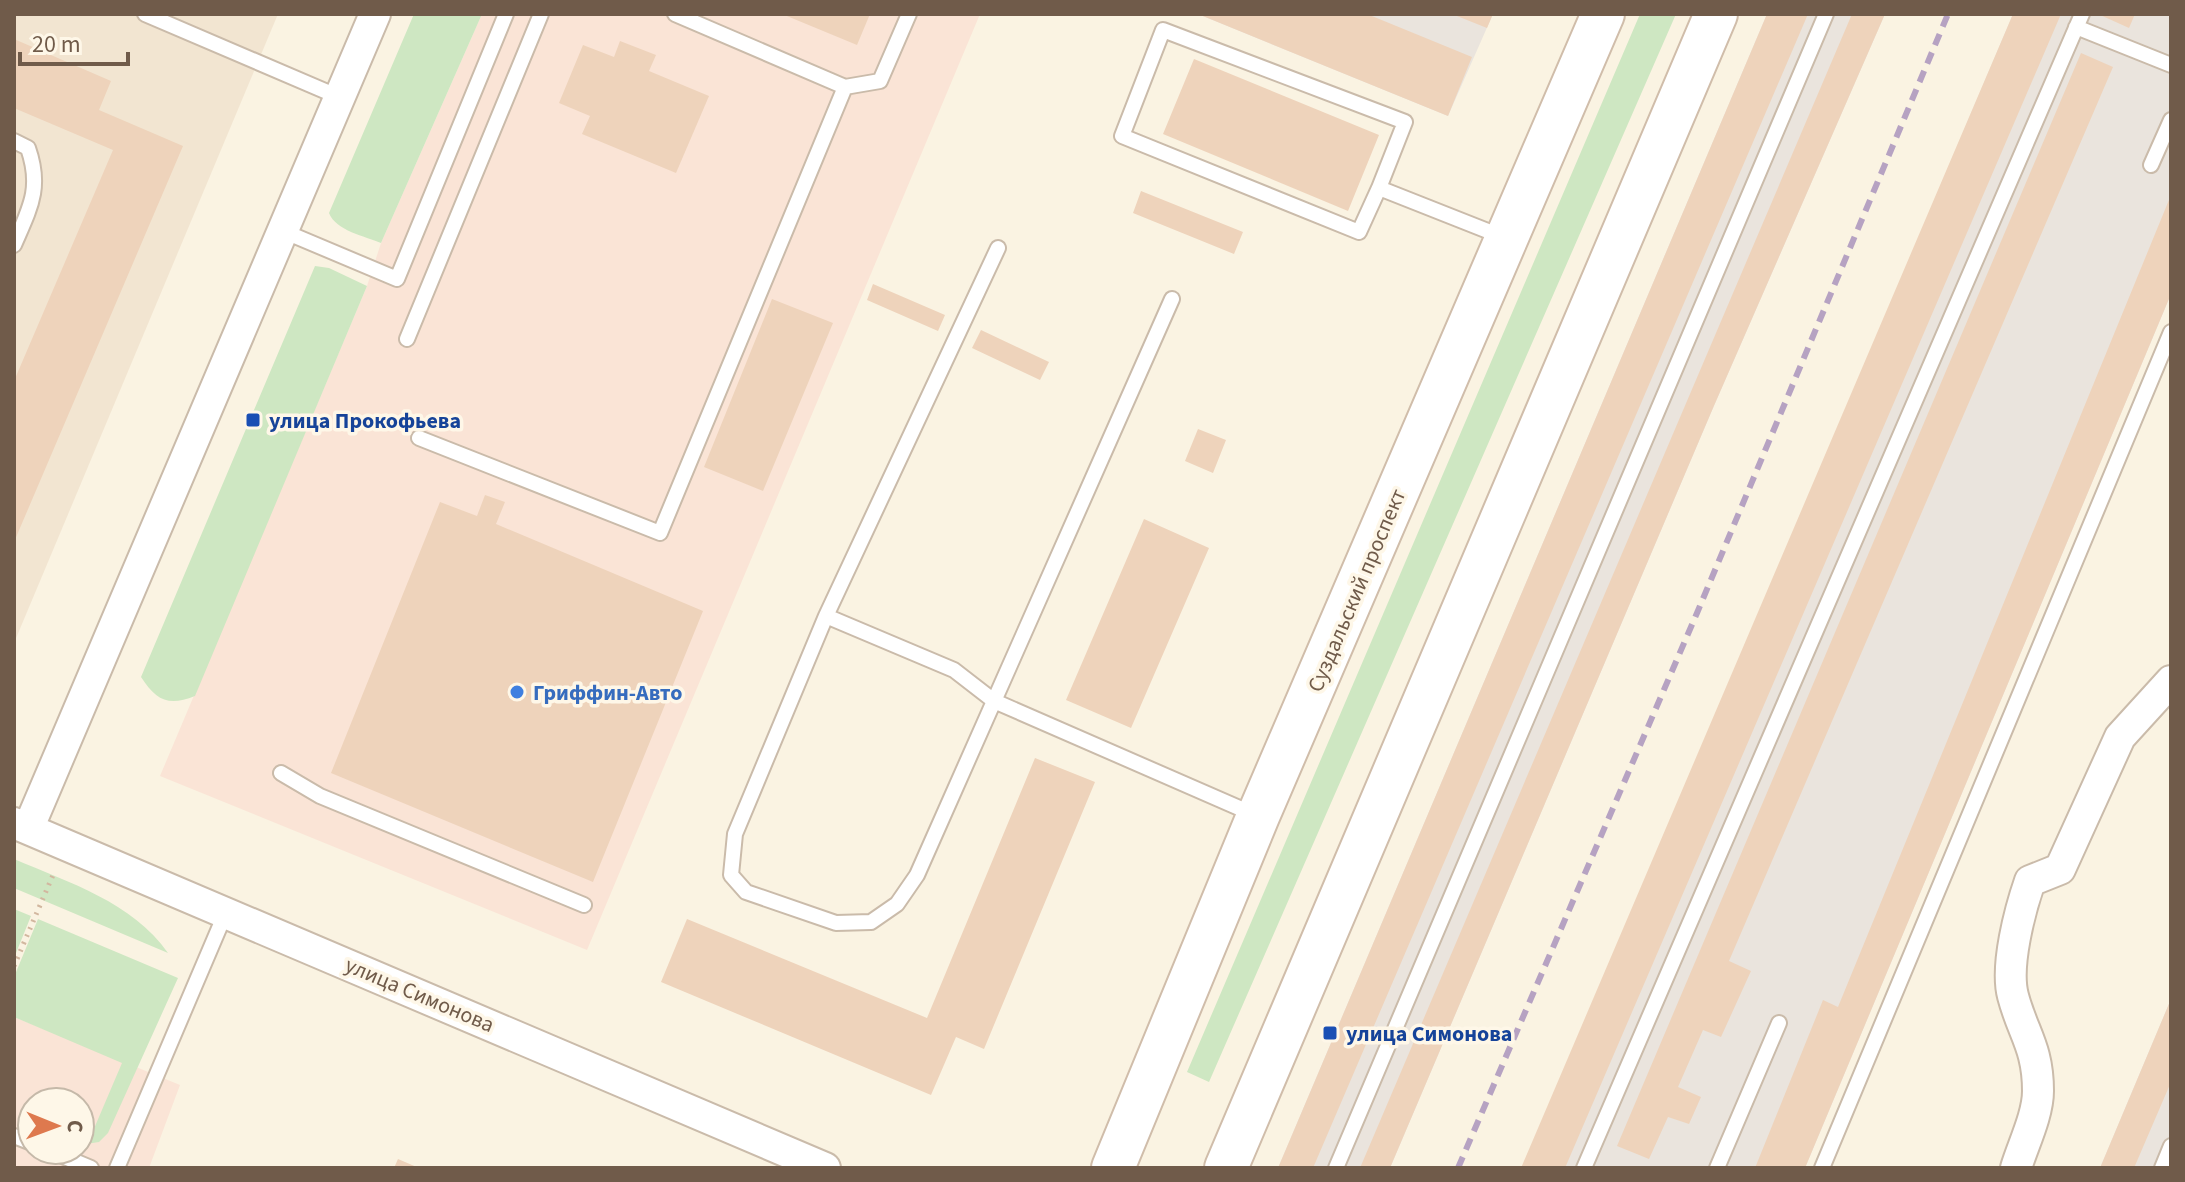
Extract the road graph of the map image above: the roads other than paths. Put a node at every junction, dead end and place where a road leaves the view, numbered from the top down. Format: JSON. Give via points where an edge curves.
{"nodes":[{"id":1,"x":145,"y":14,"type":"edge"},
{"id":2,"x":375,"y":14,"type":"edge"},
{"id":3,"x":506,"y":14,"type":"edge"},
{"id":4,"x":541,"y":14,"type":"edge"},
{"id":5,"x":675,"y":14,"type":"edge"},
{"id":6,"x":909,"y":14,"type":"edge"},
{"id":7,"x":1603,"y":14,"type":"edge"},
{"id":8,"x":1716,"y":14,"type":"edge"},
{"id":9,"x":1826,"y":14,"type":"edge"},
{"id":10,"x":2079,"y":21,"type":"edge"},
{"id":11,"x":2171,"y":65,"type":"edge"},
{"id":12,"x":845,"y":87,"type":"junction"},
{"id":13,"x":339,"y":97,"type":"junction"},
{"id":14,"x":2171,"y":120,"type":"edge"},
{"id":15,"x":14,"y":141,"type":"edge"},
{"id":16,"x":2151,"y":165,"type":"dead end"},
{"id":17,"x":1379,"y":188,"type":"junction"},
{"id":18,"x":283,"y":231,"type":"junction"},
{"id":19,"x":1507,"y":239,"type":"junction"},
{"id":20,"x":14,"y":245,"type":"edge"},
{"id":21,"x":998,"y":248,"type":"dead end"},
{"id":22,"x":1172,"y":299,"type":"dead end"},
{"id":23,"x":2171,"y":332,"type":"edge"},
{"id":24,"x":407,"y":339,"type":"dead end"},
{"id":25,"x":419,"y":438,"type":"dead end"},
{"id":26,"x":826,"y":616,"type":"junction"},
{"id":27,"x":2171,"y":681,"type":"edge"},
{"id":28,"x":994,"y":701,"type":"junction"},
{"id":29,"x":281,"y":773,"type":"dead end"},
{"id":30,"x":1258,"y":816,"type":"junction"},
{"id":31,"x":21,"y":826,"type":"edge"},
{"id":32,"x":584,"y":905,"type":"dead end"},
{"id":33,"x":226,"y":912,"type":"junction"},
{"id":34,"x":1779,"y":1023,"type":"dead end"},
{"id":35,"x":2171,"y":1146,"type":"edge"},
{"id":36,"x":117,"y":1168,"type":"edge"},
{"id":37,"x":825,"y":1168,"type":"edge"},
{"id":38,"x":1113,"y":1168,"type":"edge"},
{"id":39,"x":1226,"y":1168,"type":"edge"},
{"id":40,"x":1336,"y":1168,"type":"edge"},
{"id":41,"x":1584,"y":1168,"type":"edge"},
{"id":42,"x":1717,"y":1168,"type":"edge"},
{"id":43,"x":1822,"y":1168,"type":"edge"},
{"id":44,"x":2016,"y":1168,"type":"edge"},
{"id":45,"x":2162,"y":1168,"type":"edge"}],
"edges":[{"from":1,"to":13,"type":"lane"},
{"from":2,"to":13,"type":"street"},
{"from":3,"to":18,"type":"lane","via":[[397,279]]},
{"from":4,"to":24,"type":"lane"},
{"from":5,"to":12,"type":"lane"},
{"from":6,"to":12,"type":"lane","via":[[880,81]]},
{"from":7,"to":19,"type":"main road","name":"Суздальский проспект"},
{"from":8,"to":39,"type":"main road"},
{"from":9,"to":40,"type":"lane"},
{"from":10,"to":11,"type":"lane"},
{"from":10,"to":41,"type":"lane"},
{"from":12,"to":25,"type":"lane","via":[[660,533]]},
{"from":13,"to":18,"type":"street"},
{"from":14,"to":16,"type":"lane"},
{"from":15,"to":20,"type":"lane","via":[[28,148],[37,174]]},
{"from":17,"to":17,"type":"lane","via":[[1405,122],[1163,30],[1122,136],[1359,232]]},
{"from":17,"to":19,"type":"lane"},
{"from":18,"to":31,"type":"street"},
{"from":19,"to":30,"type":"main road","name":"Суздальский проспект"},
{"from":21,"to":26,"type":"lane"},
{"from":22,"to":28,"type":"lane"},
{"from":23,"to":43,"type":"lane"},
{"from":26,"to":28,"type":"lane","via":[[954,670]]},
{"from":26,"to":28,"type":"lane","via":[[735,834],[731,875],[746,892],[836,923],[871,922],[897,904],[917,875]]},
{"from":27,"to":44,"type":"street","via":[[2120,737],[2060,869],[2030,881],[2022,905],[2012,995],[2036,1053],[2038,1095]]},
{"from":28,"to":30,"type":"lane"},
{"from":29,"to":32,"type":"lane","via":[[320,796]]},
{"from":30,"to":38,"type":"main road","name":"Суздальский проспект"},
{"from":31,"to":33,"type":"street","name":"улица Симонова"},
{"from":33,"to":36,"type":"lane"},
{"from":33,"to":37,"type":"street","name":"улица Симонова"},
{"from":34,"to":42,"type":"lane"},
{"from":35,"to":45,"type":"lane"}]}
